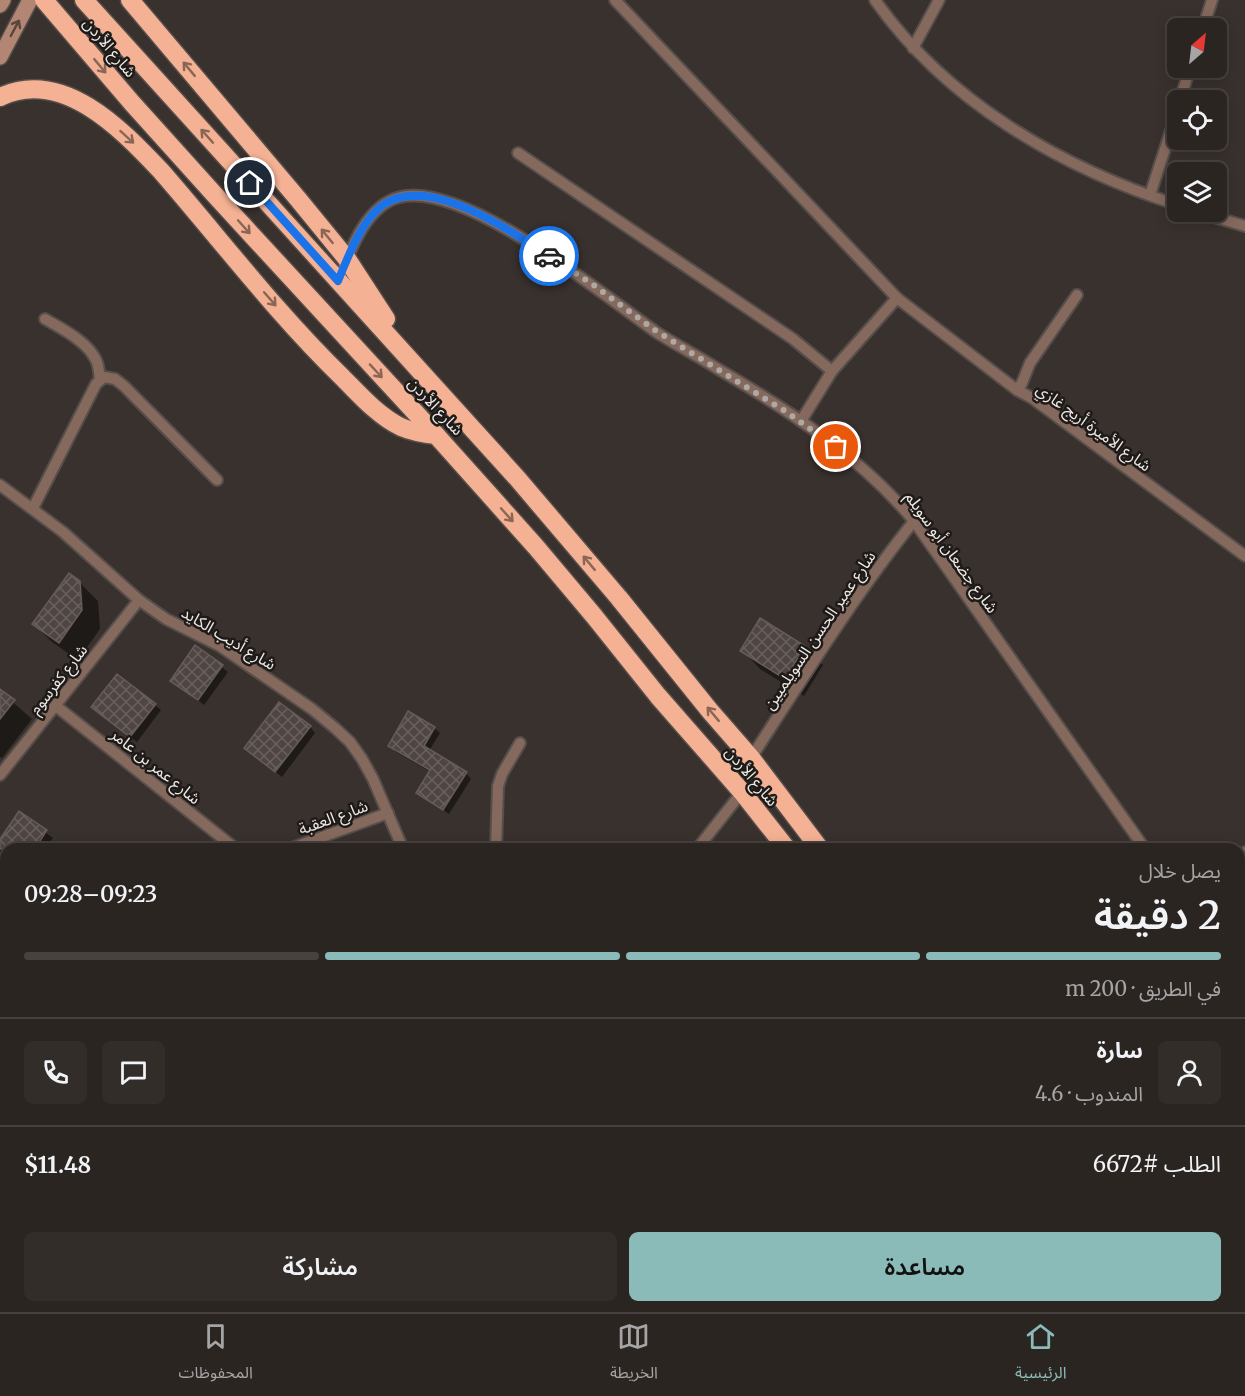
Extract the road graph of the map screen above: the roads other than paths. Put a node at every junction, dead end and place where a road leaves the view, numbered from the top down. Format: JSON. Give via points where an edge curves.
{"nodes":[{"id":1,"x":3,"y":0,"type":"edge"},
{"id":2,"x":30,"y":0,"type":"edge"},
{"id":3,"x":44,"y":0,"type":"edge"},
{"id":4,"x":84,"y":0,"type":"edge"},
{"id":5,"x":130,"y":0,"type":"edge"},
{"id":6,"x":615,"y":0,"type":"edge"},
{"id":7,"x":875,"y":0,"type":"edge"},
{"id":8,"x":939,"y":0,"type":"edge"},
{"id":9,"x":1212,"y":0,"type":"edge"},
{"id":10,"x":0,"y":5,"type":"edge"},
{"id":11,"x":1206,"y":18,"type":"edge"},
{"id":12,"x":913,"y":48,"type":"junction"},
{"id":13,"x":0,"y":57,"type":"edge"},
{"id":14,"x":0,"y":96,"type":"edge"},
{"id":15,"x":1167,"y":143,"type":"edge"},
{"id":16,"x":518,"y":153,"type":"dead end"},
{"id":17,"x":1150,"y":195,"type":"junction"},
{"id":18,"x":1167,"y":201,"type":"edge"},
{"id":19,"x":1227,"y":221,"type":"edge"},
{"id":20,"x":1245,"y":226,"type":"edge"},
{"id":21,"x":347,"y":259,"type":"junction"},
{"id":22,"x":338,"y":281,"type":"junction"},
{"id":23,"x":1077,"y":295,"type":"dead end"},
{"id":24,"x":897,"y":298,"type":"junction"},
{"id":25,"x":45,"y":319,"type":"dead end"},
{"id":26,"x":832,"y":371,"type":"junction"},
{"id":27,"x":100,"y":379,"type":"junction"},
{"id":28,"x":434,"y":386,"type":"junction"},
{"id":29,"x":1017,"y":390,"type":"junction"},
{"id":30,"x":801,"y":421,"type":"junction"},
{"id":31,"x":436,"y":435,"type":"junction"},
{"id":32,"x":217,"y":480,"type":"dead end"},
{"id":33,"x":0,"y":485,"type":"edge"},
{"id":34,"x":33,"y":508,"type":"junction"},
{"id":35,"x":914,"y":521,"type":"junction"},
{"id":36,"x":1245,"y":556,"type":"edge"},
{"id":37,"x":138,"y":600,"type":"junction"},
{"id":38,"x":56,"y":706,"type":"junction"},
{"id":39,"x":520,"y":743,"type":"dead end"},
{"id":40,"x":751,"y":758,"type":"junction"},
{"id":41,"x":0,"y":775,"type":"edge"},
{"id":42,"x":742,"y":792,"type":"junction"},
{"id":43,"x":387,"y":813,"type":"junction"},
{"id":44,"x":228,"y":843,"type":"edge"},
{"id":45,"x":305,"y":843,"type":"edge"},
{"id":46,"x":400,"y":843,"type":"edge"},
{"id":47,"x":496,"y":843,"type":"edge"},
{"id":48,"x":702,"y":843,"type":"edge"},
{"id":49,"x":782,"y":843,"type":"edge"},
{"id":50,"x":815,"y":843,"type":"edge"},
{"id":51,"x":1141,"y":843,"type":"edge"}],
"edges":[{"from":1,"to":10,"type":"main road"},
{"from":13,"to":2,"type":"main road","one_way":true},
{"from":3,"to":31,"type":"highway","name":"شارع الأردن","one_way":true,"via":[[214,194]]},
{"from":22,"to":4,"type":"highway","name":"شارع الأردن","one_way":true},
{"from":21,"to":5,"type":"highway","one_way":true},
{"from":6,"to":24,"type":"street"},
{"from":7,"to":12,"type":"street"},
{"from":8,"to":12,"type":"street"},
{"from":9,"to":11,"type":"street"},
{"from":12,"to":17,"type":"street","via":[[994,117],[1056,153]]},
{"from":14,"to":31,"type":"highway","one_way":true,"via":[[28,88],[47,90],[100,115],[161,171],[311,345],[357,392],[400,426]]},
{"from":15,"to":17,"type":"street"},
{"from":16,"to":26,"type":"street","via":[[793,339]]},
{"from":17,"to":18,"type":"street"},
{"from":19,"to":20,"type":"street"},
{"from":21,"to":22,"type":"street","name":"شارع جضعان أبو سويلم"},
{"from":21,"to":28,"type":"highway"},
{"from":21,"to":30,"type":"street","name":"شارع جضعان أبو سويلم","via":[[372,216],[389,201],[416,195],[454,203],[505,228],[575,272],[656,331]]},
{"from":22,"to":28,"type":"highway","name":"شارع الأردن"},
{"from":23,"to":29,"type":"street","name":"شارع الأميرة أريج غازي","via":[[1030,363]]},
{"from":24,"to":26,"type":"street"},
{"from":24,"to":29,"type":"street"},
{"from":25,"to":27,"type":"street","via":[[87,348],[97,361]]},
{"from":26,"to":30,"type":"street"},
{"from":27,"to":32,"type":"street","via":[[115,379],[124,386]]},
{"from":27,"to":34,"type":"street"},
{"from":40,"to":28,"type":"highway","name":"شارع الأردن","one_way":true,"via":[[517,478]]},
{"from":29,"to":36,"type":"street","name":"شارع الأميرة أريج غازي"},
{"from":30,"to":35,"type":"street","name":"شارع جضعان أبو سويلم","via":[[852,458]]},
{"from":31,"to":42,"type":"highway","name":"شارع الأردن","one_way":true,"via":[[536,547]]},
{"from":33,"to":34,"type":"street","name":"شارع أديب الكايد"},
{"from":34,"to":37,"type":"street","name":"شارع أديب الكايد"},
{"from":35,"to":40,"type":"street","name":"شارع عمير الحسن السويلميين","via":[[813,662]]},
{"from":35,"to":51,"type":"street","name":"شارع جضعان أبو سويلم"},
{"from":37,"to":38,"type":"street","name":"شارع كفرسوم"},
{"from":37,"to":43,"type":"street","name":"شارع أديب الكايد","via":[[220,646],[335,728],[362,759]]},
{"from":38,"to":41,"type":"street","name":"شارع كفرسوم"},
{"from":38,"to":44,"type":"street","name":"شارع عمر بن عامر"},
{"from":39,"to":47,"type":"street","via":[[498,786]]},
{"from":40,"to":50,"type":"highway","name":"شارع الأردن"},
{"from":42,"to":48,"type":"street"},
{"from":42,"to":49,"type":"highway","name":"شارع الأردن"},
{"from":43,"to":45,"type":"street","name":"شارع العقبة"},
{"from":43,"to":46,"type":"street","name":"شارع أديب الكايد"}]}
